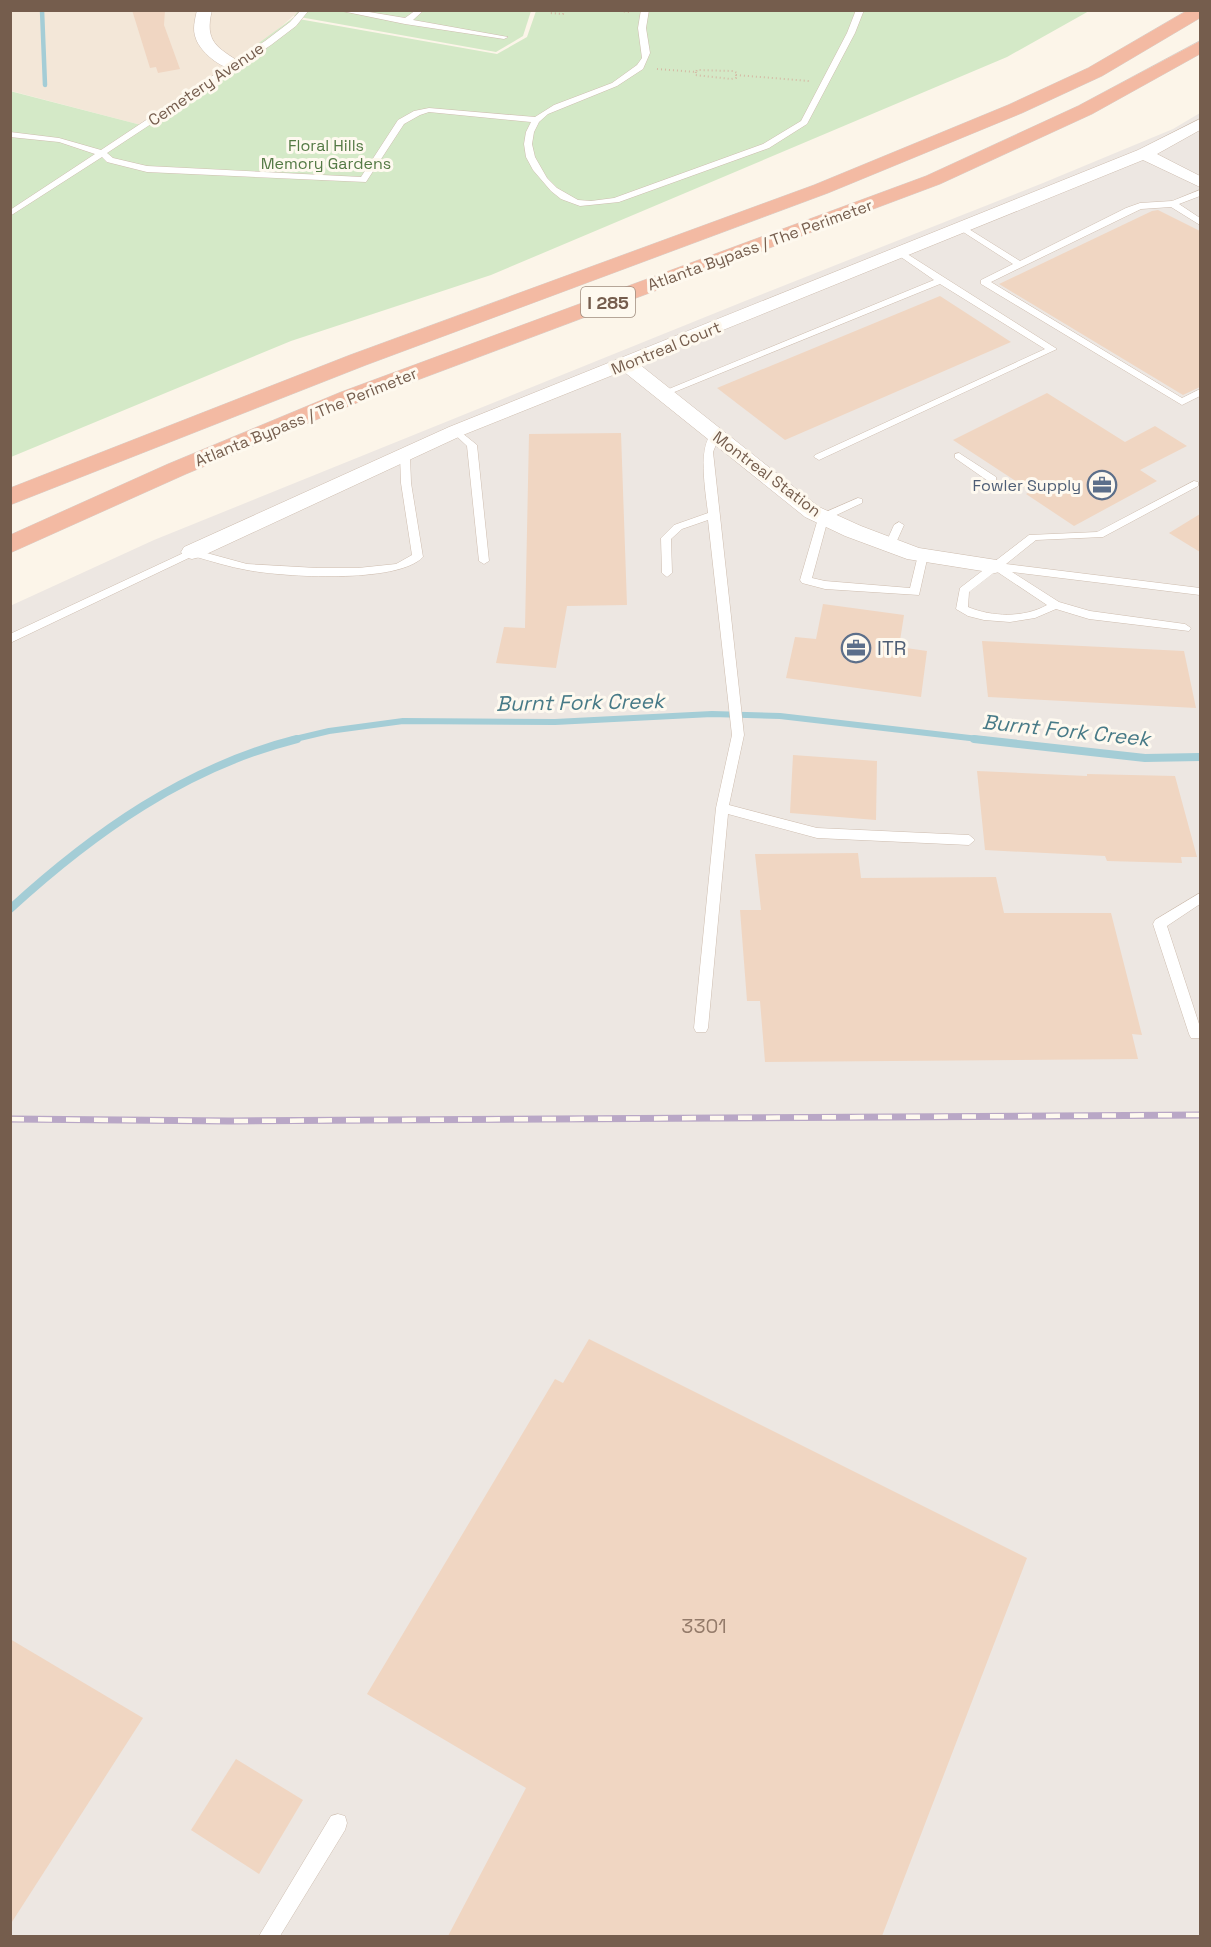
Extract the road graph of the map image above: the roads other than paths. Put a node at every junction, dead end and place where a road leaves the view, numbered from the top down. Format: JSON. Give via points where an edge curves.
{"nodes":[{"id":1,"x":205,"y":10,"type":"edge"},
{"id":2,"x":306,"y":10,"type":"edge"},
{"id":3,"x":340,"y":10,"type":"edge"},
{"id":4,"x":421,"y":10,"type":"edge"},
{"id":5,"x":645,"y":10,"type":"edge"},
{"id":6,"x":860,"y":10,"type":"edge"},
{"id":7,"x":1200,"y":11,"type":"edge"},
{"id":8,"x":405,"y":21,"type":"junction"},
{"id":9,"x":504,"y":37,"type":"dead end"},
{"id":10,"x":1200,"y":47,"type":"edge"},
{"id":11,"x":1079,"y":58,"type":"dead end"},
{"id":12,"x":235,"y":66,"type":"junction"},
{"id":13,"x":536,"y":120,"type":"junction"},
{"id":14,"x":1200,"y":124,"type":"edge"},
{"id":15,"x":10,"y":134,"type":"edge"},
{"id":16,"x":945,"y":137,"type":"junction"},
{"id":17,"x":103,"y":154,"type":"junction"},
{"id":18,"x":1144,"y":154,"type":"junction"},
{"id":19,"x":1200,"y":182,"type":"edge"},
{"id":20,"x":1200,"y":193,"type":"edge"},
{"id":21,"x":1173,"y":204,"type":"junction"},
{"id":22,"x":10,"y":214,"type":"edge"},
{"id":23,"x":1200,"y":222,"type":"edge"},
{"id":24,"x":961,"y":228,"type":"junction"},
{"id":25,"x":901,"y":253,"type":"junction"},
{"id":26,"x":1019,"y":264,"type":"junction"},
{"id":27,"x":941,"y":280,"type":"junction"},
{"id":28,"x":627,"y":364,"type":"junction"},
{"id":29,"x":1200,"y":392,"type":"edge"},
{"id":30,"x":664,"y":393,"type":"junction"},
{"id":31,"x":456,"y":431,"type":"junction"},
{"id":32,"x":715,"y":435,"type":"junction"},
{"id":33,"x":405,"y":456,"type":"junction"},
{"id":34,"x":959,"y":456,"type":"dead end"},
{"id":35,"x":819,"y":457,"type":"dead end"},
{"id":36,"x":992,"y":478,"type":"dead end"},
{"id":37,"x":1194,"y":484,"type":"dead end"},
{"id":38,"x":10,"y":497,"type":"edge"},
{"id":39,"x":858,"y":501,"type":"dead end"},
{"id":40,"x":712,"y":515,"type":"junction"},
{"id":41,"x":823,"y":517,"type":"junction"},
{"id":42,"x":899,"y":525,"type":"dead end"},
{"id":43,"x":10,"y":544,"type":"edge"},
{"id":44,"x":890,"y":545,"type":"junction"},
{"id":45,"x":192,"y":552,"type":"junction"},
{"id":46,"x":923,"y":555,"type":"junction"},
{"id":47,"x":484,"y":561,"type":"dead end"},
{"id":48,"x":995,"y":566,"type":"junction"},
{"id":49,"x":667,"y":573,"type":"dead end"},
{"id":50,"x":1200,"y":591,"type":"edge"},
{"id":51,"x":1055,"y":605,"type":"junction"},
{"id":52,"x":1185,"y":628,"type":"dead end"},
{"id":53,"x":10,"y":639,"type":"edge"},
{"id":54,"x":722,"y":808,"type":"junction"},
{"id":55,"x":969,"y":840,"type":"dead end"},
{"id":56,"x":1200,"y":898,"type":"edge"},
{"id":57,"x":701,"y":1028,"type":"dead end"},
{"id":58,"x":1196,"y":1034,"type":"dead end"},
{"id":59,"x":338,"y":1823,"type":"dead end"},
{"id":60,"x":269,"y":1936,"type":"edge"}],
"edges":[{"from":1,"to":12,"type":"street","via":[[201,38]]},
{"from":2,"to":12,"type":"lane","name":"Cemetery Avenue"},
{"from":3,"to":8,"type":"lane"},
{"from":4,"to":8,"type":"lane"},
{"from":5,"to":13,"type":"lane","via":[[642,29],[647,56],[640,67],[623,82],[556,107]]},
{"from":6,"to":13,"type":"lane","via":[[804,122],[766,146],[616,200],[591,204],[556,194],[533,166],[528,137]]},
{"from":7,"to":16,"type":"highway","name":"Atlanta Bypass / The Perimeter","number":"I 285","via":[[1095,72]]},
{"from":8,"to":9,"type":"lane"},
{"from":10,"to":43,"type":"highway","name":"Atlanta Bypass / The Perimeter","number":"I 285","via":[[1085,110],[933,180],[350,397]]},
{"from":11,"to":16,"type":"highway"},
{"from":12,"to":17,"type":"lane","name":"Cemetery Avenue"},
{"from":13,"to":17,"type":"lane","via":[[429,110],[417,113],[401,122],[363,180],[147,169],[110,160]]},
{"from":14,"to":18,"type":"street","name":"Montreal Court"},
{"from":15,"to":17,"type":"lane","via":[[59,140]]},
{"from":16,"to":38,"type":"highway","name":"Atlanta Bypass / The Perimeter","number":"I 285","via":[[821,189],[358,360]]},
{"from":17,"to":22,"type":"lane","name":"Cemetery Avenue"},
{"from":18,"to":19,"type":"street"},
{"from":18,"to":24,"type":"street","name":"Montreal Court"},
{"from":20,"to":21,"type":"lane"},
{"from":21,"to":23,"type":"lane"},
{"from":21,"to":26,"type":"lane","via":[[1140,206]]},
{"from":24,"to":25,"type":"street","name":"Montreal Court"},
{"from":24,"to":26,"type":"lane"},
{"from":25,"to":27,"type":"lane"},
{"from":25,"to":28,"type":"street","name":"Montreal Court"},
{"from":26,"to":29,"type":"lane","via":[[984,282],[1182,402]]},
{"from":27,"to":30,"type":"lane"},
{"from":27,"to":35,"type":"lane","via":[[1052,349]]},
{"from":28,"to":30,"type":"street","name":"Montreal Station"},
{"from":28,"to":31,"type":"street","name":"Montreal Court"},
{"from":30,"to":32,"type":"street","name":"Montreal Station"},
{"from":31,"to":33,"type":"street","name":"Montreal Court"},
{"from":31,"to":47,"type":"lane","via":[[472,446]]},
{"from":32,"to":40,"type":"lane","via":[[708,452]]},
{"from":32,"to":41,"type":"street","name":"Montreal Station"},
{"from":33,"to":45,"type":"street","name":"Montreal Court"},
{"from":33,"to":45,"type":"lane","via":[[418,557],[398,567],[358,572],[247,567]]},
{"from":34,"to":36,"type":"lane"},
{"from":37,"to":48,"type":"lane","via":[[1099,535],[1033,537]]},
{"from":39,"to":41,"type":"lane"},
{"from":40,"to":49,"type":"lane","via":[[678,527],[666,538]]},
{"from":40,"to":54,"type":"lane","via":[[737,729]]},
{"from":41,"to":44,"type":"street","name":"Montreal Station"},
{"from":41,"to":46,"type":"lane","via":[[806,580],[915,592]]},
{"from":42,"to":44,"type":"lane"},
{"from":44,"to":46,"type":"street","name":"Montreal Station"},
{"from":45,"to":53,"type":"lane"},
{"from":46,"to":48,"type":"street","name":"Montreal Station"},
{"from":48,"to":50,"type":"lane"},
{"from":48,"to":51,"type":"lane"},
{"from":48,"to":51,"type":"lane","via":[[964,591],[962,609],[970,614],[1020,619]]},
{"from":51,"to":52,"type":"lane","via":[[1089,615]]},
{"from":54,"to":55,"type":"lane","via":[[817,833]]},
{"from":54,"to":57,"type":"lane"},
{"from":56,"to":58,"type":"lane","via":[[1160,924]]},
{"from":59,"to":60,"type":"lane"}]}
